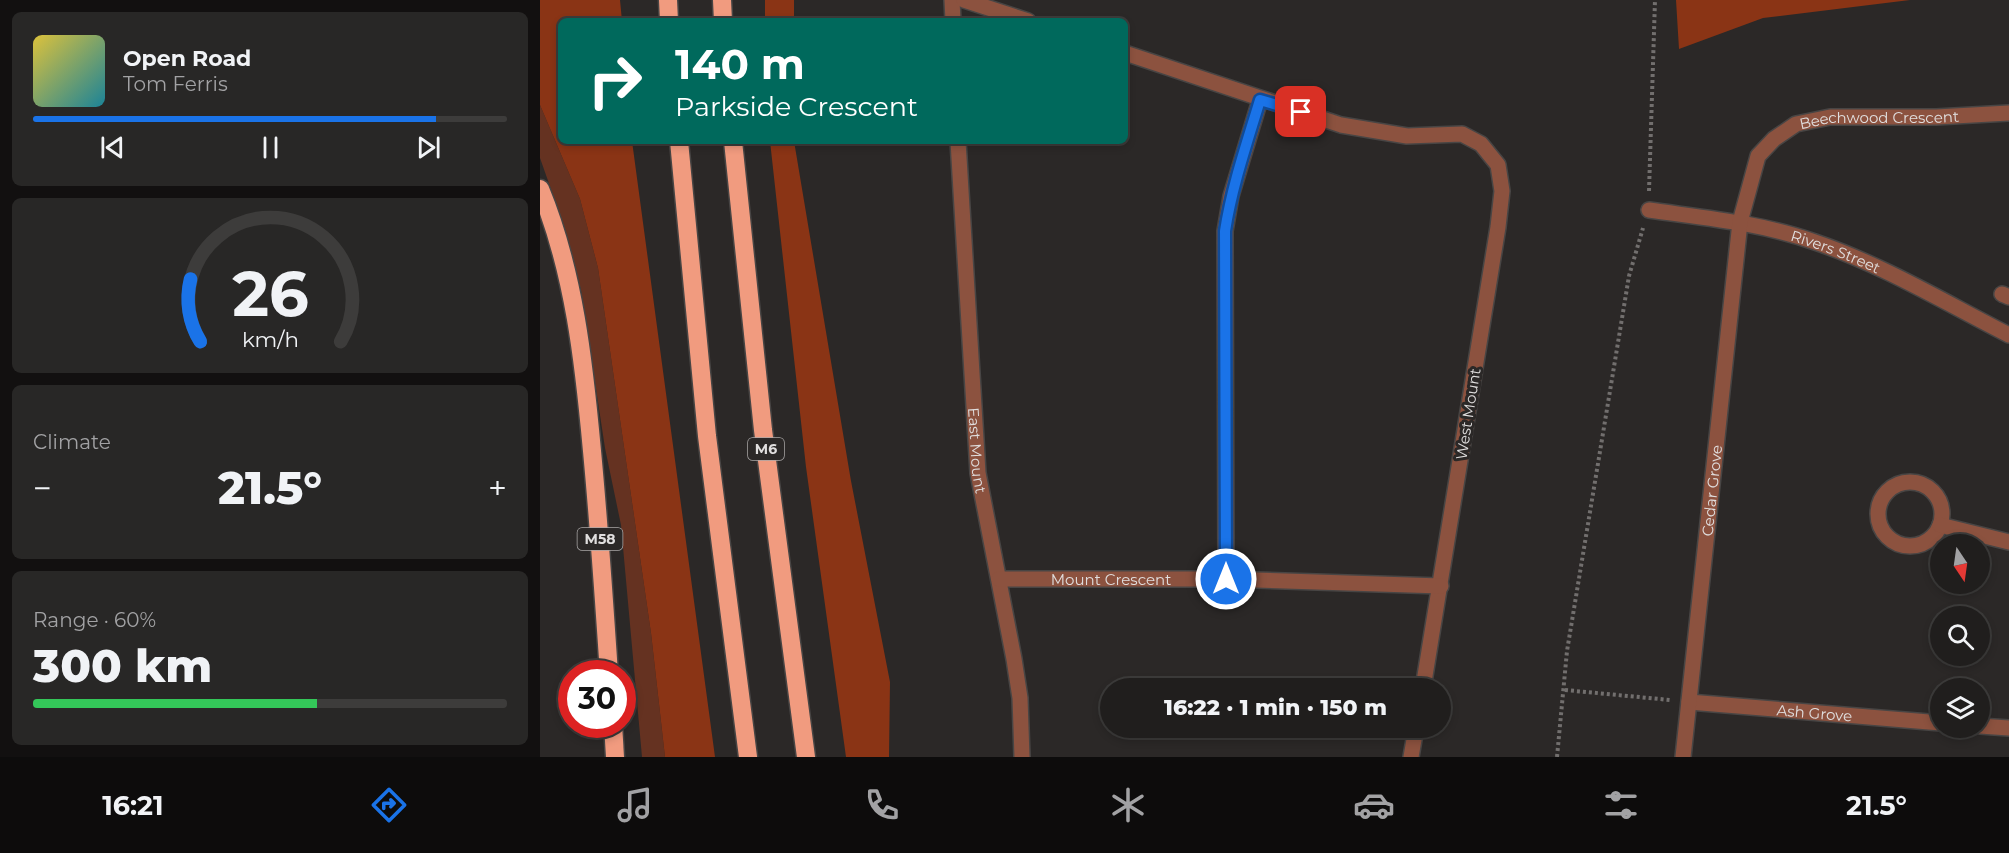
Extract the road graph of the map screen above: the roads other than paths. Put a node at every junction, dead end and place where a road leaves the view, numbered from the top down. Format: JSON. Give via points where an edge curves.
{"nodes":[{"id":1,"x":668,"y":0,"type":"edge"},
{"id":2,"x":722,"y":0,"type":"edge"},
{"id":3,"x":952,"y":0,"type":"edge"},
{"id":4,"x":964,"y":0,"type":"edge"},
{"id":5,"x":669,"y":18,"type":"edge"},
{"id":6,"x":723,"y":18,"type":"edge"},
{"id":7,"x":953,"y":18,"type":"edge"},
{"id":8,"x":1019,"y":18,"type":"edge"},
{"id":9,"x":1128,"y":54,"type":"edge"},
{"id":10,"x":1260,"y":100,"type":"junction"},
{"id":11,"x":2009,"y":113,"type":"edge"},
{"id":12,"x":679,"y":144,"type":"edge"},
{"id":13,"x":733,"y":144,"type":"edge"},
{"id":14,"x":958,"y":144,"type":"edge"},
{"id":15,"x":540,"y":189,"type":"edge"},
{"id":16,"x":1649,"y":210,"type":"road end"},
{"id":17,"x":1740,"y":222,"type":"junction"},
{"id":18,"x":2009,"y":335,"type":"edge"},
{"id":19,"x":1940,"y":525,"type":"junction"},
{"id":20,"x":2009,"y":542,"type":"edge"},
{"id":21,"x":999,"y":579,"type":"junction"},
{"id":22,"x":1226,"y":579,"type":"junction"},
{"id":23,"x":1441,"y":585,"type":"junction"},
{"id":24,"x":608,"y":660,"type":"edge"},
{"id":25,"x":1425,"y":678,"type":"edge"},
{"id":26,"x":1689,"y":702,"type":"junction"},
{"id":27,"x":1930,"y":722,"type":"edge"},
{"id":28,"x":1990,"y":727,"type":"edge"},
{"id":29,"x":2009,"y":728,"type":"edge"},
{"id":30,"x":614,"y":738,"type":"edge"},
{"id":31,"x":1414,"y":738,"type":"edge"},
{"id":32,"x":615,"y":757,"type":"edge"},
{"id":33,"x":748,"y":757,"type":"edge"},
{"id":34,"x":806,"y":757,"type":"edge"},
{"id":35,"x":1022,"y":757,"type":"edge"},
{"id":36,"x":1411,"y":757,"type":"edge"},
{"id":37,"x":1683,"y":757,"type":"edge"}],
"edges":[{"from":1,"to":5,"type":"highway"},
{"from":2,"to":6,"type":"highway"},
{"from":3,"to":7,"type":"street"},
{"from":4,"to":8,"type":"street"},
{"from":9,"to":10,"type":"street"},
{"from":10,"to":22,"type":"street","via":[[1230,196],[1225,231]]},
{"from":10,"to":23,"type":"street","name":"West Mount","via":[[1341,125],[1407,136],[1462,134],[1481,144],[1498,165],[1502,191]]},
{"from":11,"to":17,"type":"street","name":"Beechwood Crescent","via":[[1830,117],[1796,124],[1758,156]]},
{"from":12,"to":33,"type":"highway","via":[[707,436]]},
{"from":13,"to":34,"type":"highway","number":"M6","via":[[763,430]]},
{"from":14,"to":21,"type":"street","name":"East Mount","via":[[978,473]]},
{"from":15,"to":24,"type":"highway","number":"M58","via":[[564,260],[577,324],[589,416]]},
{"from":16,"to":17,"type":"street","name":"Rivers Street"},
{"from":17,"to":18,"type":"street","name":"Rivers Street","via":[[1814,241],[1856,257]]},
{"from":17,"to":26,"type":"street","name":"Cedar Grove"},
{"from":19,"to":19,"type":"street","via":[[1927,541],[1918,545],[1899,544],[1883,532],[1879,523],[1880,501],[1886,492],[1905,482],[1927,486],[1940,503]]},
{"from":19,"to":20,"type":"street"},
{"from":21,"to":22,"type":"street","name":"Mount Crescent"},
{"from":21,"to":35,"type":"street","name":"East Mount","via":[[1020,698]]},
{"from":22,"to":23,"type":"street","name":"Mount Crescent"},
{"from":23,"to":25,"type":"street","name":"West Mount"},
{"from":26,"to":27,"type":"street","name":"Ash Grove"},
{"from":26,"to":37,"type":"street","name":"Cedar Grove"},
{"from":28,"to":29,"type":"street"},
{"from":30,"to":32,"type":"highway"},
{"from":31,"to":36,"type":"street"}]}
